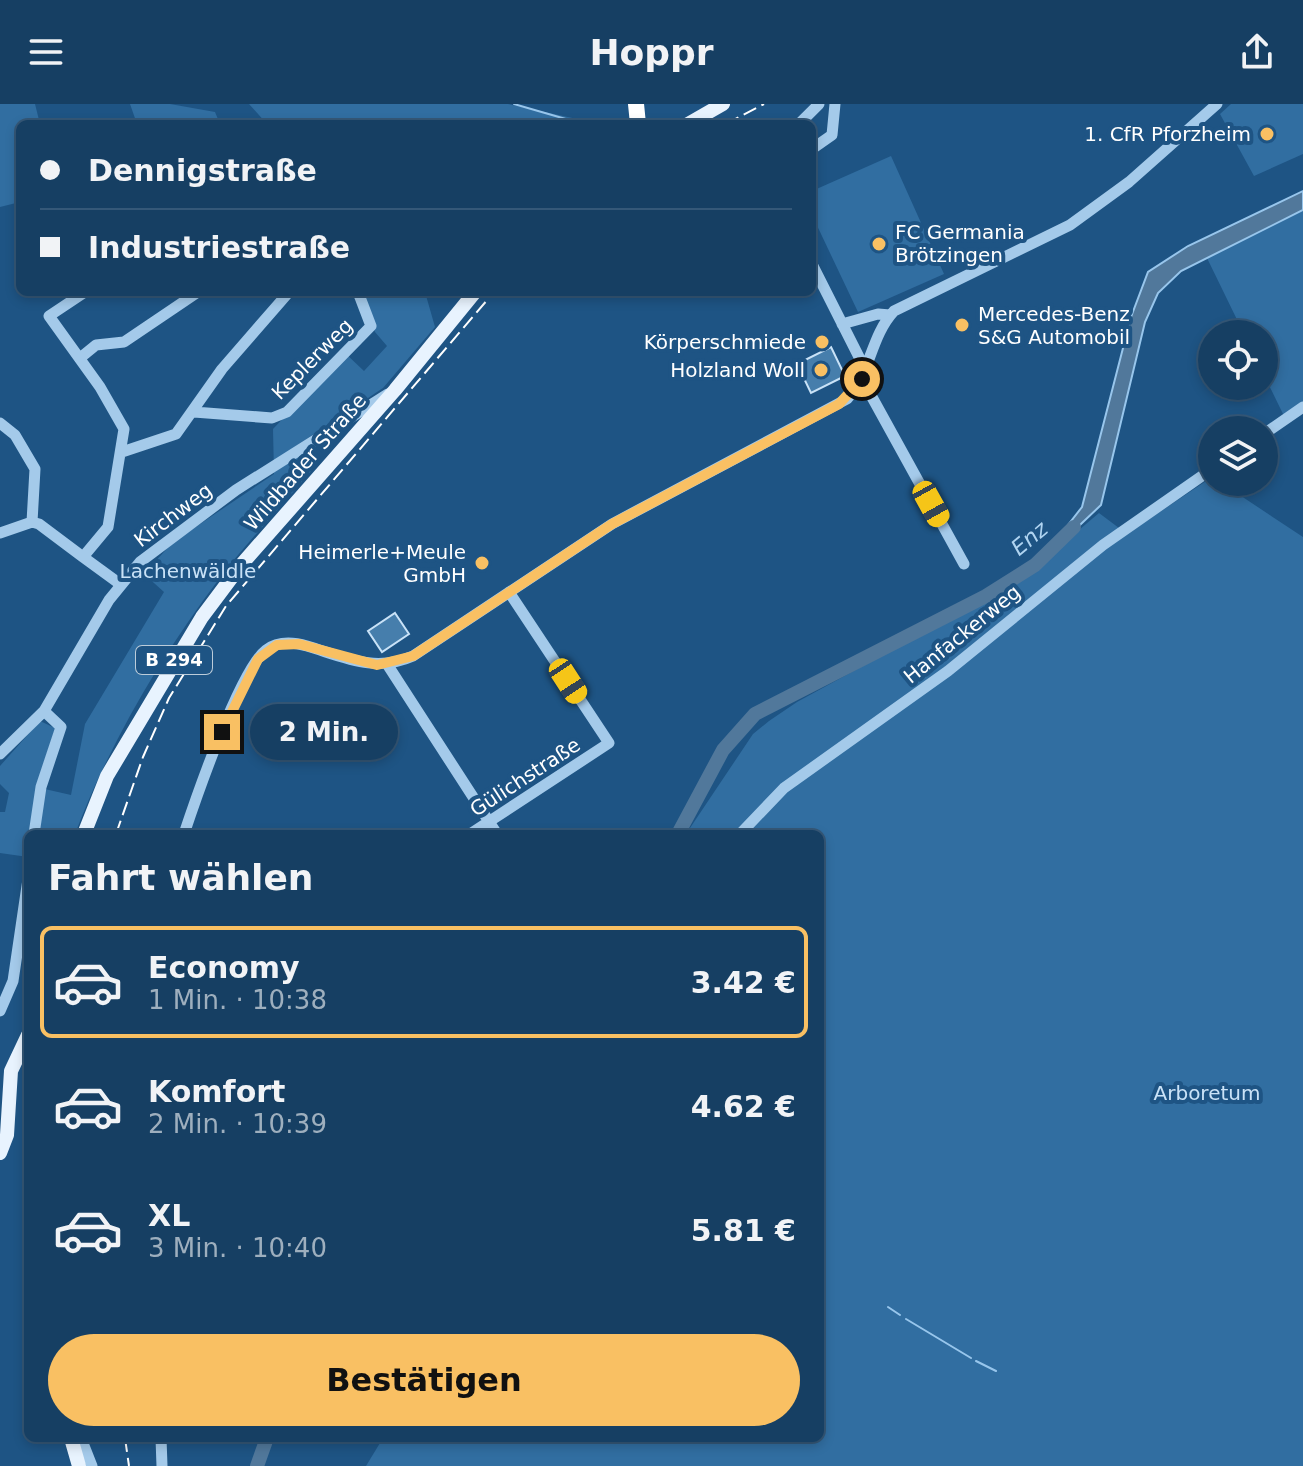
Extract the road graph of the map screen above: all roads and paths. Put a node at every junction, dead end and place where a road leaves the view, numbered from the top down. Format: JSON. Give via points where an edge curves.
{"nodes":[{"id":1,"x":723,"y":104,"type":"edge"},
{"id":2,"x":819,"y":104,"type":"edge"},
{"id":3,"x":835,"y":104,"type":"edge"},
{"id":4,"x":1217,"y":104,"type":"edge"},
{"id":5,"x":695,"y":120,"type":"edge"},
{"id":6,"x":803,"y":120,"type":"edge"},
{"id":7,"x":816,"y":146,"type":"edge"},
{"id":8,"x":816,"y":272,"type":"edge"},
{"id":9,"x":79,"y":296,"type":"edge"},
{"id":10,"x":192,"y":296,"type":"edge"},
{"id":11,"x":286,"y":296,"type":"edge"},
{"id":12,"x":360,"y":296,"type":"edge"},
{"id":13,"x":472,"y":296,"type":"edge"},
{"id":14,"x":890,"y":315,"type":"junction"},
{"id":15,"x":842,"y":324,"type":"junction"},
{"id":16,"x":80,"y":358,"type":"junction"},
{"id":17,"x":862,"y":379,"type":"junction"},
{"id":18,"x":395,"y":390,"type":"junction"},
{"id":19,"x":1303,"y":407,"type":"edge"},
{"id":20,"x":194,"y":412,"type":"junction"},
{"id":21,"x":349,"y":419,"type":"junction"},
{"id":22,"x":0,"y":423,"type":"edge"},
{"id":23,"x":365,"y":424,"type":"junction"},
{"id":24,"x":1278,"y":424,"type":"edge"},
{"id":25,"x":124,"y":429,"type":"junction"},
{"id":26,"x":148,"y":441,"type":"junction"},
{"id":27,"x":122,"y":452,"type":"junction"},
{"id":28,"x":1198,"y":479,"type":"edge"},
{"id":29,"x":32,"y":522,"type":"junction"},
{"id":30,"x":0,"y":533,"type":"edge"},
{"id":31,"x":83,"y":557,"type":"junction"},
{"id":32,"x":964,"y":564,"type":"dead end"},
{"id":33,"x":120,"y":584,"type":"junction"},
{"id":34,"x":509,"y":592,"type":"junction"},
{"id":35,"x":387,"y":664,"type":"junction"},
{"id":36,"x":44,"y":711,"type":"junction"},
{"id":37,"x":0,"y":754,"type":"edge"},
{"id":38,"x":489,"y":822,"type":"junction"},
{"id":39,"x":35,"y":830,"type":"edge"},
{"id":40,"x":86,"y":830,"type":"edge"},
{"id":41,"x":185,"y":830,"type":"edge"},
{"id":42,"x":476,"y":830,"type":"edge"},
{"id":43,"x":494,"y":830,"type":"edge"},
{"id":44,"x":744,"y":830,"type":"edge"},
{"id":45,"x":24,"y":906,"type":"edge"},
{"id":46,"x":0,"y":1011,"type":"edge"},
{"id":47,"x":22,"y":1063,"type":"edge"},
{"id":48,"x":0,"y":1153,"type":"edge"},
{"id":49,"x":72,"y":1442,"type":"edge"},
{"id":50,"x":83,"y":1442,"type":"edge"},
{"id":51,"x":161,"y":1442,"type":"edge"},
{"id":52,"x":79,"y":1466,"type":"edge"},
{"id":53,"x":92,"y":1466,"type":"edge"},
{"id":54,"x":162,"y":1466,"type":"edge"}],
"edges":[{"from":1,"to":5,"type":"main road"},
{"from":2,"to":6,"type":"street"},
{"from":3,"to":7,"type":"street","via":[[832,135]]},
{"from":4,"to":14,"type":"street","via":[[1090,212]]},
{"from":8,"to":15,"type":"street"},
{"from":9,"to":16,"type":"street","via":[[49,316]]},
{"from":10,"to":16,"type":"street","via":[[124,342],[96,345]]},
{"from":11,"to":20,"type":"street","via":[[222,369]]},
{"from":12,"to":20,"type":"street","name":"Keplerweg","via":[[371,326],[287,412],[272,418]]},
{"from":13,"to":18,"type":"main road","name":"Wildbader Straße","number":"B 294"},
{"from":14,"to":15,"type":"street"},
{"from":14,"to":17,"type":"street","via":[[877,333]]},
{"from":15,"to":17,"type":"street","via":[[859,357]]},
{"from":16,"to":25,"type":"street"},
{"from":17,"to":32,"type":"street"},
{"from":17,"to":34,"type":"street","via":[[839,404],[656,499]]},
{"from":18,"to":21,"type":"street","name":"Kirchweg"},
{"from":18,"to":23,"type":"main road","name":"Wildbader Straße","number":"B 294"},
{"from":19,"to":24,"type":"street"},
{"from":20,"to":26,"type":"street","via":[[176,434]]},
{"from":21,"to":23,"type":"street"},
{"from":21,"to":33,"type":"street","name":"Kirchweg","via":[[168,538]]},
{"from":22,"to":29,"type":"street","via":[[15,435],[35,469]]},
{"from":23,"to":40,"type":"main road","name":"Wildbader Straße","number":"B 294","via":[[202,617],[107,776]]},
{"from":25,"to":26,"type":"street"},
{"from":25,"to":27,"type":"street"},
{"from":26,"to":27,"type":"street"},
{"from":27,"to":31,"type":"street","via":[[108,527]]},
{"from":28,"to":44,"type":"street","name":"Hanfackerweg","via":[[1103,545],[948,671],[784,788]]},
{"from":29,"to":30,"type":"street"},
{"from":29,"to":31,"type":"street","via":[[45,526]]},
{"from":31,"to":33,"type":"street"},
{"from":33,"to":36,"type":"street","name":"Kirchweg"},
{"from":34,"to":35,"type":"street","via":[[413,656]]},
{"from":34,"to":38,"type":"street","name":"Gülichstraße","via":[[609,743]]},
{"from":35,"to":38,"type":"street"},
{"from":35,"to":41,"type":"street","via":[[352,661],[292,643],[266,650],[222,732]]},
{"from":36,"to":37,"type":"street","name":"Kirchweg"},
{"from":36,"to":39,"type":"street","via":[[61,727],[41,787]]},
{"from":38,"to":42,"type":"street","name":"Gülichstraße"},
{"from":38,"to":43,"type":"street"},
{"from":45,"to":46,"type":"street","via":[[13,981]]},
{"from":47,"to":48,"type":"main road","via":[[9,1081],[7,1135]]},
{"from":49,"to":52,"type":"main road"},
{"from":50,"to":53,"type":"street"},
{"from":51,"to":54,"type":"street"}]}
